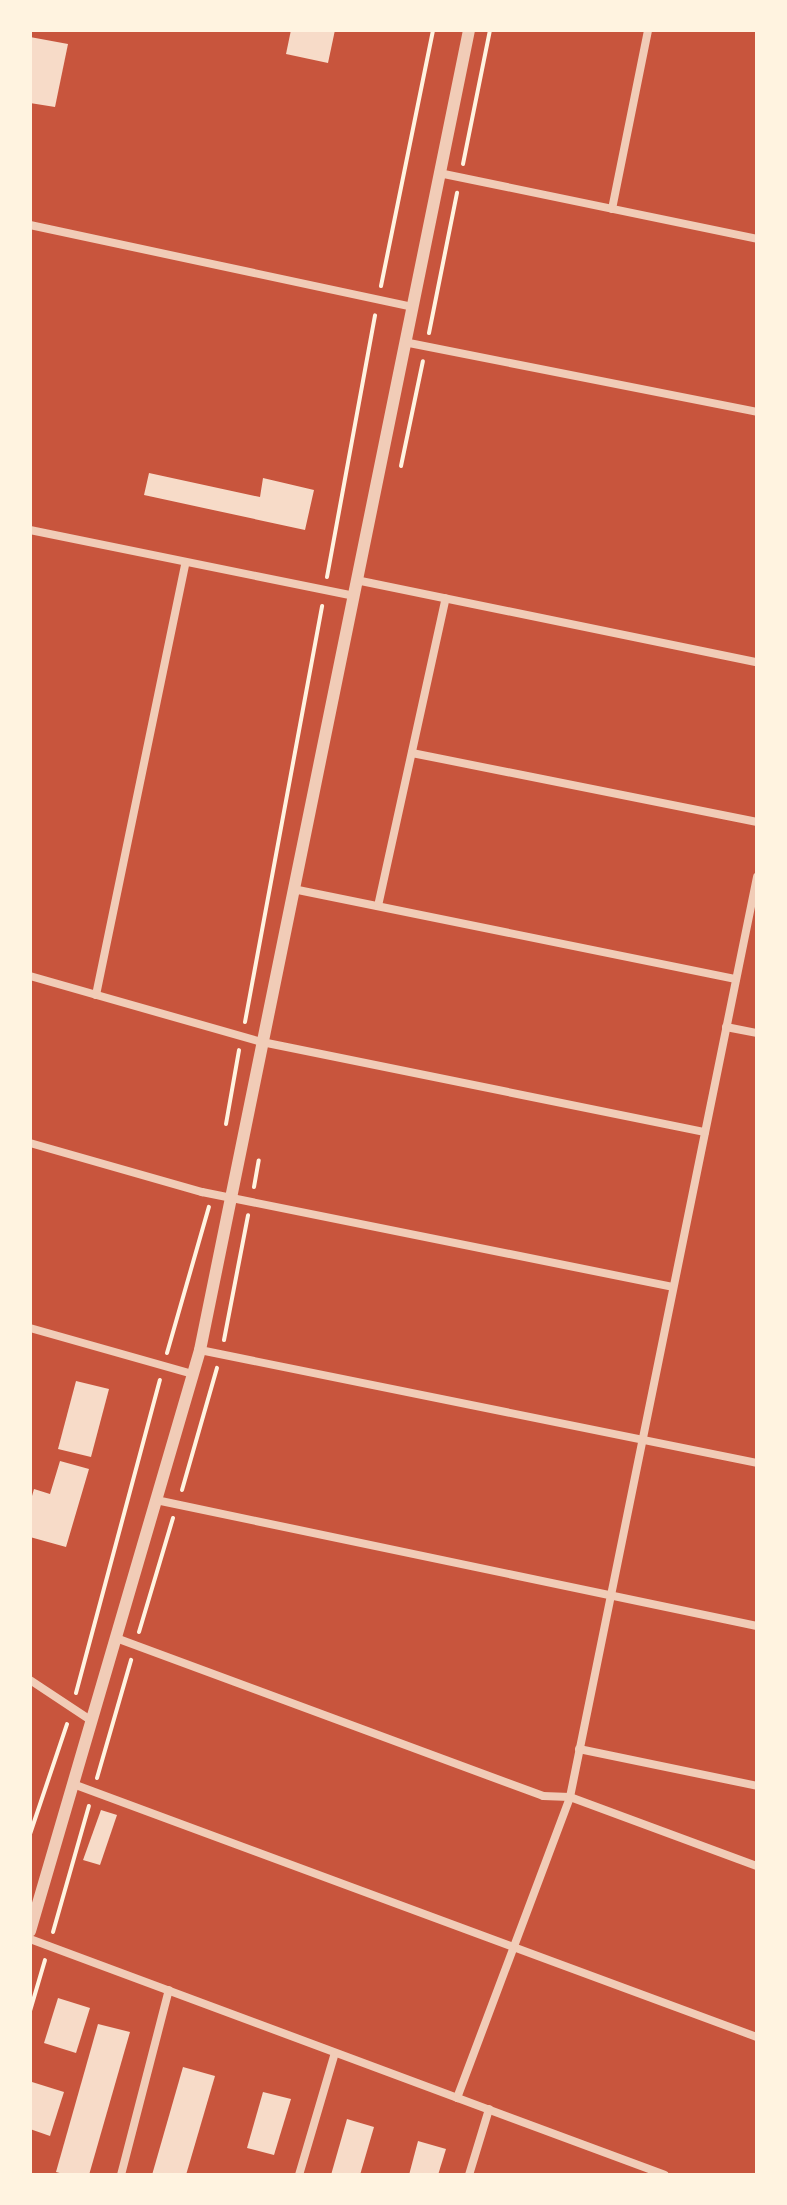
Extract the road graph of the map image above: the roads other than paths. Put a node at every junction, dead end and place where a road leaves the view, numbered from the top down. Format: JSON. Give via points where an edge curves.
{"nodes":[{"id":1,"x":469,"y":30,"type":"edge"},
{"id":2,"x":648,"y":30,"type":"edge"},
{"id":3,"x":439,"y":173,"type":"junction"},
{"id":4,"x":612,"y":209,"type":"junction"},
{"id":5,"x":30,"y":225,"type":"edge"},
{"id":6,"x":757,"y":227,"type":"edge"},
{"id":7,"x":756,"y":239,"type":"edge"},
{"id":8,"x":412,"y":307,"type":"junction"},
{"id":9,"x":404,"y":342,"type":"junction"},
{"id":10,"x":757,"y":412,"type":"edge"},
{"id":11,"x":30,"y":530,"type":"edge"},
{"id":12,"x":186,"y":562,"type":"junction"},
{"id":13,"x":356,"y":580,"type":"junction"},
{"id":14,"x":353,"y":596,"type":"junction"},
{"id":15,"x":446,"y":598,"type":"junction"},
{"id":16,"x":757,"y":662,"type":"edge"},
{"id":17,"x":412,"y":753,"type":"junction"},
{"id":18,"x":757,"y":822,"type":"edge"},
{"id":19,"x":757,"y":877,"type":"edge"},
{"id":20,"x":293,"y":889,"type":"junction"},
{"id":21,"x":378,"y":906,"type":"junction"},
{"id":22,"x":30,"y":976,"type":"edge"},
{"id":23,"x":736,"y":979,"type":"junction"},
{"id":24,"x":96,"y":995,"type":"junction"},
{"id":25,"x":726,"y":1027,"type":"junction"},
{"id":26,"x":757,"y":1033,"type":"edge"},
{"id":27,"x":262,"y":1042,"type":"junction"},
{"id":28,"x":705,"y":1132,"type":"junction"},
{"id":29,"x":30,"y":1143,"type":"edge"},
{"id":30,"x":231,"y":1196,"type":"junction"},
{"id":31,"x":673,"y":1287,"type":"junction"},
{"id":32,"x":30,"y":1328,"type":"edge"},
{"id":33,"x":200,"y":1350,"type":"junction"},
{"id":34,"x":193,"y":1374,"type":"junction"},
{"id":35,"x":641,"y":1439,"type":"junction"},
{"id":36,"x":757,"y":1463,"type":"edge"},
{"id":37,"x":156,"y":1500,"type":"junction"},
{"id":38,"x":610,"y":1595,"type":"junction"},
{"id":39,"x":757,"y":1626,"type":"edge"},
{"id":40,"x":116,"y":1638,"type":"junction"},
{"id":41,"x":30,"y":1680,"type":"edge"},
{"id":42,"x":92,"y":1721,"type":"junction"},
{"id":43,"x":579,"y":1749,"type":"junction"},
{"id":44,"x":73,"y":1784,"type":"junction"},
{"id":45,"x":757,"y":1786,"type":"edge"},
{"id":46,"x":570,"y":1797,"type":"junction"},
{"id":47,"x":757,"y":1866,"type":"edge"},
{"id":48,"x":30,"y":1931,"type":"edge"},
{"id":49,"x":30,"y":1939,"type":"edge"},
{"id":50,"x":514,"y":1947,"type":"junction"},
{"id":51,"x":169,"y":1990,"type":"junction"},
{"id":52,"x":757,"y":2037,"type":"edge"},
{"id":53,"x":335,"y":2053,"type":"junction"},
{"id":54,"x":457,"y":2098,"type":"junction"},
{"id":55,"x":489,"y":2109,"type":"junction"},
{"id":56,"x":644,"y":2171,"type":"edge"},
{"id":57,"x":121,"y":2175,"type":"edge"},
{"id":58,"x":299,"y":2175,"type":"edge"},
{"id":59,"x":469,"y":2175,"type":"edge"},
{"id":60,"x":665,"y":2175,"type":"edge"}],
"edges":[{"from":1,"to":3,"type":"street"},
{"from":2,"to":4,"type":"street"},
{"from":3,"to":4,"type":"street"},
{"from":3,"to":8,"type":"street"},
{"from":4,"to":7,"type":"street"},
{"from":5,"to":8,"type":"street"},
{"from":6,"to":7,"type":"street"},
{"from":8,"to":9,"type":"street"},
{"from":9,"to":10,"type":"street"},
{"from":9,"to":13,"type":"street"},
{"from":11,"to":12,"type":"street"},
{"from":12,"to":14,"type":"street"},
{"from":12,"to":24,"type":"street"},
{"from":13,"to":14,"type":"street"},
{"from":13,"to":15,"type":"street"},
{"from":14,"to":20,"type":"street"},
{"from":15,"to":16,"type":"street"},
{"from":15,"to":17,"type":"street"},
{"from":17,"to":18,"type":"street"},
{"from":17,"to":21,"type":"street"},
{"from":19,"to":23,"type":"street"},
{"from":20,"to":21,"type":"street"},
{"from":20,"to":27,"type":"street"},
{"from":21,"to":23,"type":"street"},
{"from":22,"to":24,"type":"street"},
{"from":23,"to":25,"type":"street"},
{"from":24,"to":27,"type":"street"},
{"from":25,"to":26,"type":"street"},
{"from":25,"to":28,"type":"street"},
{"from":27,"to":28,"type":"street"},
{"from":27,"to":30,"type":"street"},
{"from":28,"to":31,"type":"street"},
{"from":29,"to":30,"type":"street"},
{"from":30,"to":31,"type":"street"},
{"from":30,"to":33,"type":"street"},
{"from":31,"to":35,"type":"street"},
{"from":32,"to":34,"type":"street"},
{"from":33,"to":34,"type":"street"},
{"from":33,"to":35,"type":"street"},
{"from":34,"to":37,"type":"street"},
{"from":35,"to":36,"type":"street"},
{"from":35,"to":38,"type":"street"},
{"from":37,"to":38,"type":"street"},
{"from":37,"to":40,"type":"street"},
{"from":38,"to":39,"type":"street"},
{"from":38,"to":43,"type":"street"},
{"from":40,"to":42,"type":"street"},
{"from":40,"to":46,"type":"street","via":[[543,1796]]},
{"from":41,"to":42,"type":"street"},
{"from":42,"to":44,"type":"street"},
{"from":43,"to":45,"type":"street"},
{"from":43,"to":46,"type":"street"},
{"from":44,"to":48,"type":"street"},
{"from":44,"to":50,"type":"street"},
{"from":46,"to":47,"type":"street"},
{"from":46,"to":50,"type":"street"},
{"from":49,"to":51,"type":"street"},
{"from":50,"to":52,"type":"street"},
{"from":50,"to":54,"type":"street"},
{"from":51,"to":53,"type":"street"},
{"from":51,"to":57,"type":"street"},
{"from":53,"to":54,"type":"street"},
{"from":53,"to":58,"type":"street"},
{"from":54,"to":55,"type":"street"},
{"from":55,"to":56,"type":"street"},
{"from":55,"to":59,"type":"street"},
{"from":56,"to":60,"type":"street"}]}
